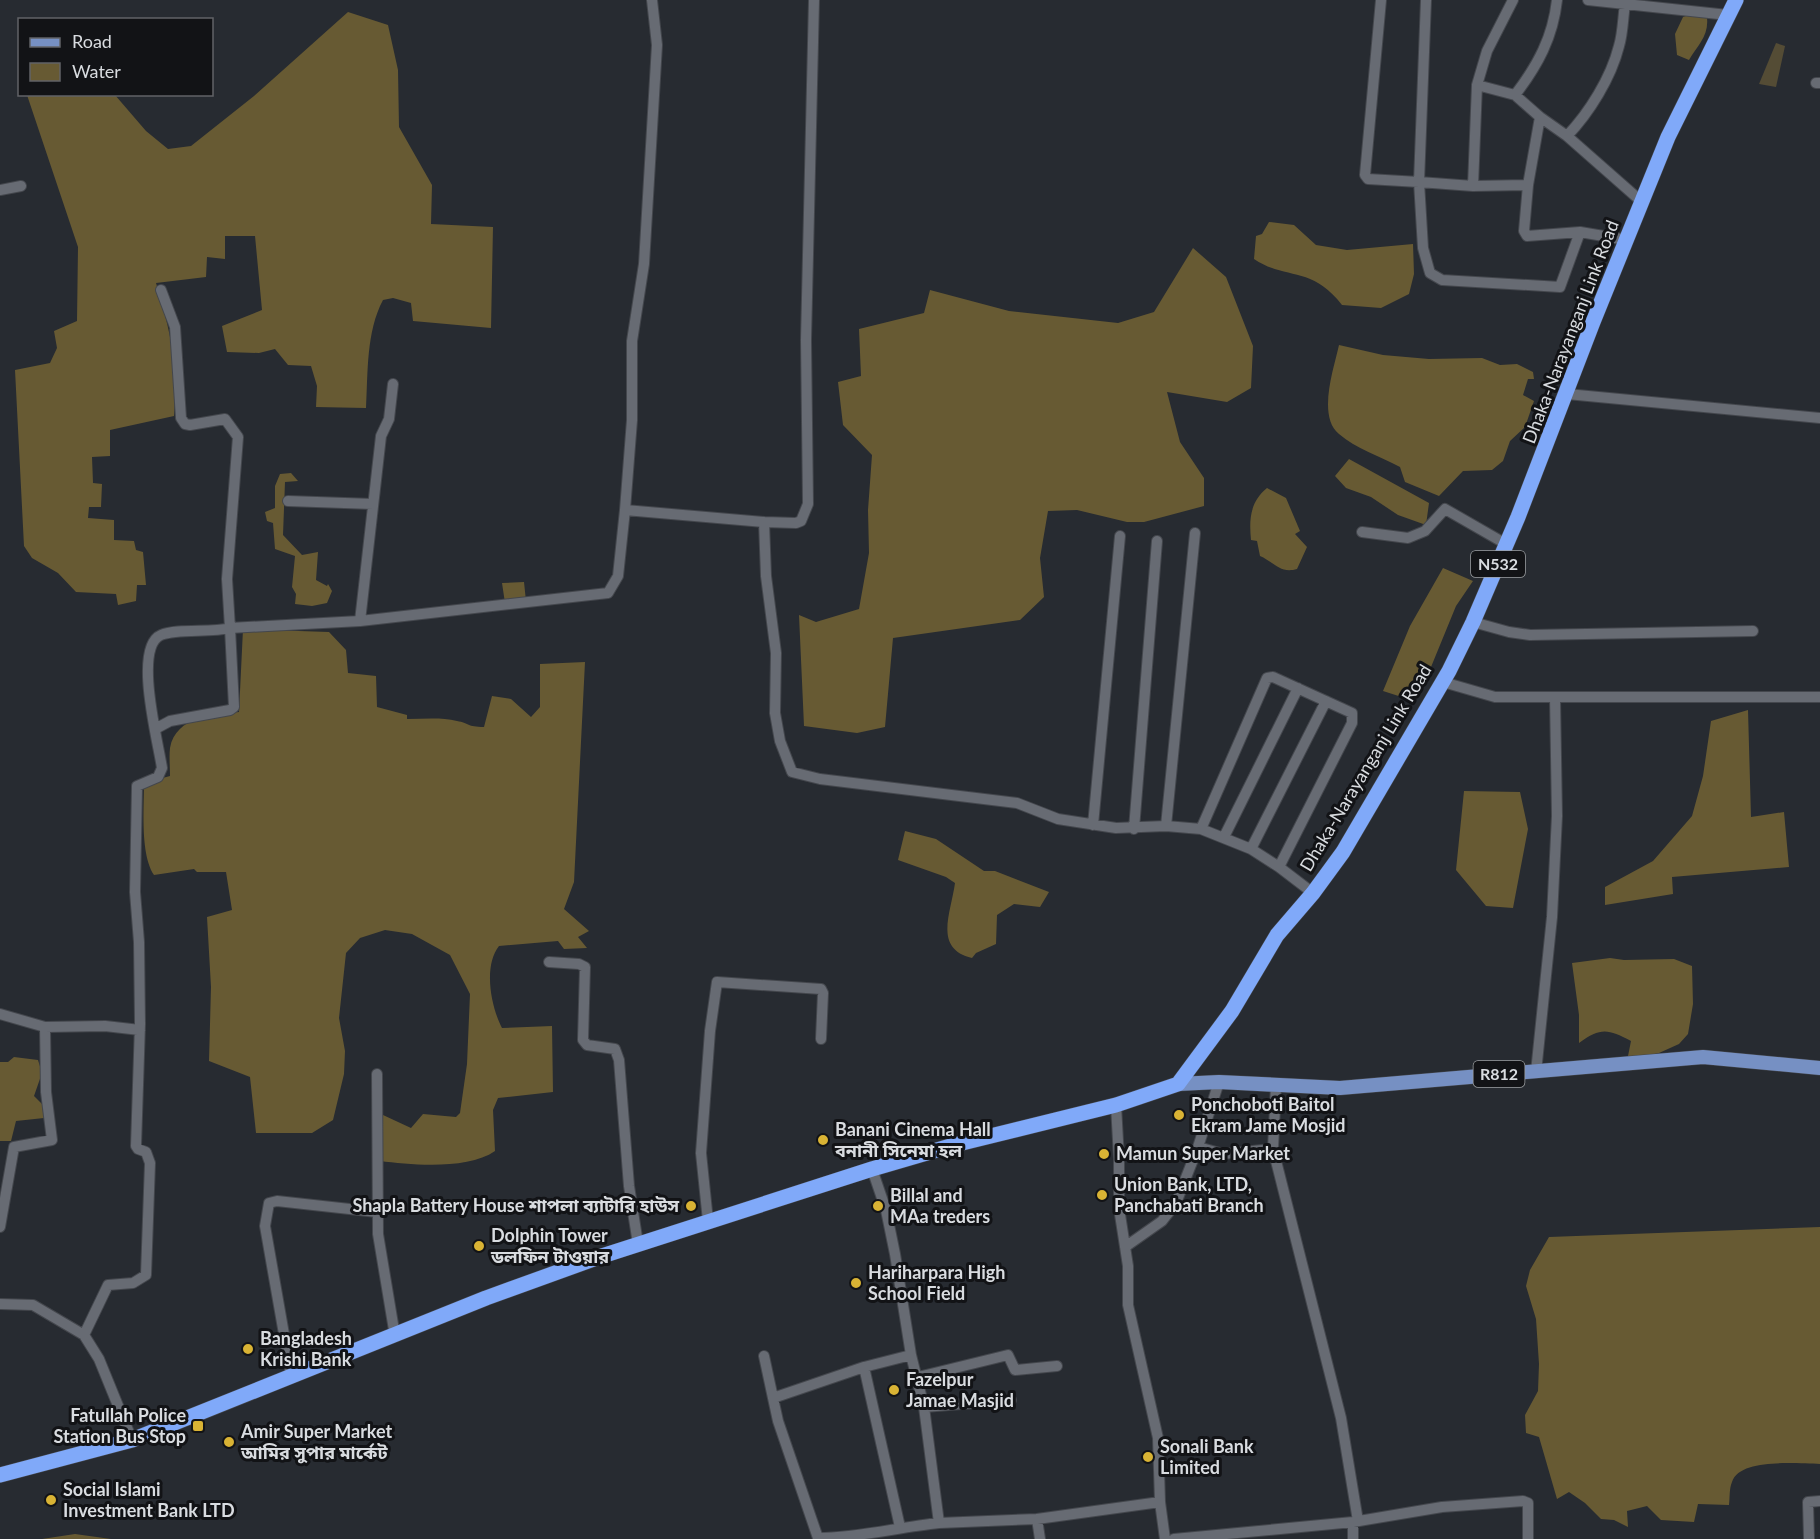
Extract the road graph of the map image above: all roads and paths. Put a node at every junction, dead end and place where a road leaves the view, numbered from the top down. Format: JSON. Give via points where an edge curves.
{"nodes":[{"id":1,"x":652,"y":0,"type":"edge"},
{"id":2,"x":814,"y":0,"type":"edge"},
{"id":3,"x":1381,"y":0,"type":"edge"},
{"id":4,"x":1426,"y":0,"type":"edge"},
{"id":5,"x":1513,"y":0,"type":"edge"},
{"id":6,"x":1557,"y":0,"type":"edge"},
{"id":7,"x":1588,"y":0,"type":"edge"},
{"id":8,"x":1736,"y":0,"type":"edge"},
{"id":9,"x":1625,"y":4,"type":"junction"},
{"id":10,"x":1728,"y":15,"type":"junction"},
{"id":11,"x":1477,"y":86,"type":"junction"},
{"id":12,"x":1515,"y":95,"type":"junction"},
{"id":13,"x":1540,"y":117,"type":"junction"},
{"id":14,"x":1567,"y":136,"type":"junction"},
{"id":15,"x":1423,"y":182,"type":"junction"},
{"id":16,"x":1528,"y":185,"type":"junction"},
{"id":17,"x":21,"y":186,"type":"dead end"},
{"id":18,"x":1472,"y":186,"type":"junction"},
{"id":19,"x":0,"y":190,"type":"edge"},
{"id":20,"x":1642,"y":202,"type":"junction"},
{"id":21,"x":1581,"y":232,"type":"junction"},
{"id":22,"x":1627,"y":240,"type":"junction"},
{"id":23,"x":161,"y":290,"type":"dead end"},
{"id":24,"x":393,"y":384,"type":"dead end"},
{"id":25,"x":1567,"y":394,"type":"junction"},
{"id":26,"x":1820,"y":418,"type":"edge"},
{"id":27,"x":288,"y":501,"type":"dead end"},
{"id":28,"x":373,"y":504,"type":"junction"},
{"id":29,"x":625,"y":510,"type":"junction"},
{"id":30,"x":764,"y":522,"type":"junction"},
{"id":31,"x":1362,"y":532,"type":"dead end"},
{"id":32,"x":1195,"y":533,"type":"dead end"},
{"id":33,"x":1120,"y":536,"type":"dead end"},
{"id":34,"x":1157,"y":541,"type":"dead end"},
{"id":35,"x":1506,"y":544,"type":"junction"},
{"id":36,"x":360,"y":621,"type":"junction"},
{"id":37,"x":1473,"y":622,"type":"junction"},
{"id":38,"x":230,"y":628,"type":"junction"},
{"id":39,"x":1753,"y":631,"type":"dead end"},
{"id":40,"x":1443,"y":682,"type":"junction"},
{"id":41,"x":1298,"y":688,"type":"junction"},
{"id":42,"x":1555,"y":697,"type":"junction"},
{"id":43,"x":1820,"y":698,"type":"edge"},
{"id":44,"x":1326,"y":701,"type":"junction"},
{"id":45,"x":156,"y":728,"type":"junction"},
{"id":46,"x":1093,"y":825,"type":"junction"},
{"id":47,"x":1166,"y":826,"type":"junction"},
{"id":48,"x":1134,"y":829,"type":"junction"},
{"id":49,"x":1201,"y":829,"type":"junction"},
{"id":50,"x":1224,"y":837,"type":"junction"},
{"id":51,"x":1251,"y":849,"type":"junction"},
{"id":52,"x":1279,"y":867,"type":"junction"},
{"id":53,"x":1313,"y":893,"type":"junction"},
{"id":54,"x":549,"y":962,"type":"dead end"},
{"id":55,"x":0,"y":1014,"type":"edge"},
{"id":56,"x":45,"y":1027,"type":"junction"},
{"id":57,"x":140,"y":1030,"type":"junction"},
{"id":58,"x":821,"y":1039,"type":"dead end"},
{"id":59,"x":1820,"y":1068,"type":"edge"},
{"id":60,"x":1536,"y":1071,"type":"junction"},
{"id":61,"x":376,"y":1074,"type":"dead end"},
{"id":62,"x":1219,"y":1083,"type":"junction"},
{"id":63,"x":1178,"y":1084,"type":"junction"},
{"id":64,"x":1276,"y":1086,"type":"junction"},
{"id":65,"x":1116,"y":1105,"type":"junction"},
{"id":66,"x":1198,"y":1147,"type":"junction"},
{"id":67,"x":1273,"y":1149,"type":"junction"},
{"id":68,"x":872,"y":1169,"type":"junction"},
{"id":69,"x":377,"y":1212,"type":"junction"},
{"id":70,"x":708,"y":1221,"type":"junction"},
{"id":71,"x":0,"y":1227,"type":"edge"},
{"id":72,"x":638,"y":1244,"type":"junction"},
{"id":73,"x":1125,"y":1247,"type":"junction"},
{"id":74,"x":0,"y":1304,"type":"edge"},
{"id":75,"x":84,"y":1335,"type":"junction"},
{"id":76,"x":395,"y":1336,"type":"junction"},
{"id":77,"x":911,"y":1355,"type":"junction"},
{"id":78,"x":764,"y":1356,"type":"dead end"},
{"id":79,"x":1057,"y":1366,"type":"dead end"},
{"id":80,"x":864,"y":1367,"type":"junction"},
{"id":81,"x":291,"y":1374,"type":"junction"},
{"id":82,"x":918,"y":1377,"type":"junction"},
{"id":83,"x":773,"y":1398,"type":"junction"},
{"id":84,"x":1011,"y":1400,"type":"dead end"},
{"id":85,"x":924,"y":1407,"type":"junction"},
{"id":86,"x":132,"y":1440,"type":"junction"},
{"id":87,"x":0,"y":1475,"type":"edge"},
{"id":88,"x":1820,"y":1501,"type":"edge"},
{"id":89,"x":1160,"y":1502,"type":"junction"},
{"id":90,"x":1037,"y":1519,"type":"junction"},
{"id":91,"x":1356,"y":1521,"type":"junction"},
{"id":92,"x":939,"y":1523,"type":"junction"},
{"id":93,"x":900,"y":1527,"type":"junction"},
{"id":94,"x":1040,"y":1539,"type":"edge"},
{"id":95,"x":1165,"y":1539,"type":"edge"},
{"id":96,"x":1174,"y":1539,"type":"edge"},
{"id":97,"x":1353,"y":1539,"type":"edge"},
{"id":98,"x":1528,"y":1539,"type":"edge"},
{"id":99,"x":1809,"y":1539,"type":"edge"}],
"edges":[{"from":1,"to":29,"type":"street","via":[[657,57],[644,264],[632,342],[632,420]]},
{"from":2,"to":30,"type":"street","via":[[806,340],[808,504],[801,521]]},
{"from":3,"to":15,"type":"street","via":[[1365,175],[1368,179]]},
{"from":4,"to":15,"type":"street"},
{"from":5,"to":11,"type":"street","via":[[1487,51]]},
{"from":6,"to":12,"type":"street","via":[[1545,50]]},
{"from":7,"to":9,"type":"street"},
{"from":8,"to":10,"type":"highway","name":"Dhaka-Narayanganj Link Road","number":"N532"},
{"from":9,"to":10,"type":"street"},
{"from":9,"to":14,"type":"street","via":[[1619,46],[1608,74],[1582,120]]},
{"from":10,"to":20,"type":"highway","name":"Dhaka-Narayanganj Link Road","number":"N532","via":[[1668,137]]},
{"from":11,"to":12,"type":"street"},
{"from":11,"to":18,"type":"street"},
{"from":12,"to":13,"type":"street"},
{"from":13,"to":14,"type":"street"},
{"from":13,"to":16,"type":"street"},
{"from":14,"to":20,"type":"street"},
{"from":15,"to":18,"type":"street"},
{"from":15,"to":21,"type":"street","via":[[1424,259],[1430,273],[1442,280],[1560,287]]},
{"from":16,"to":18,"type":"street"},
{"from":16,"to":21,"type":"street","via":[[1525,234]]},
{"from":17,"to":19,"type":"street"},
{"from":20,"to":22,"type":"highway","name":"Dhaka-Narayanganj Link Road","number":"N532"},
{"from":21,"to":22,"type":"street"},
{"from":22,"to":25,"type":"highway","name":"Dhaka-Narayanganj Link Road","number":"N532"},
{"from":23,"to":38,"type":"street","via":[[175,327],[184,424],[225,419],[238,436],[227,579]]},
{"from":24,"to":28,"type":"street","via":[[389,419],[381,436]]},
{"from":25,"to":26,"type":"street"},
{"from":25,"to":35,"type":"highway","name":"Dhaka-Narayanganj Link Road","number":"N532"},
{"from":27,"to":28,"type":"street"},
{"from":28,"to":36,"type":"street"},
{"from":29,"to":30,"type":"street"},
{"from":29,"to":36,"type":"street","via":[[618,576],[608,593]]},
{"from":30,"to":46,"type":"street","via":[[776,653],[775,713],[792,772],[1017,804],[1058,819]]},
{"from":31,"to":35,"type":"street","via":[[1408,538],[1425,531],[1445,508]]},
{"from":32,"to":47,"type":"street"},
{"from":33,"to":46,"type":"street"},
{"from":34,"to":48,"type":"street"},
{"from":35,"to":37,"type":"highway","name":"Dhaka-Narayanganj Link Road","number":"N532"},
{"from":36,"to":38,"type":"street"},
{"from":37,"to":39,"type":"street","via":[[1520,634]]},
{"from":37,"to":40,"type":"highway","name":"Dhaka-Narayanganj Link Road","number":"N532"},
{"from":38,"to":45,"type":"street","via":[[234,707]]},
{"from":38,"to":45,"type":"street","via":[[163,634],[153,639],[147,684]]},
{"from":40,"to":42,"type":"street","via":[[1495,697]]},
{"from":40,"to":53,"type":"highway","name":"Dhaka-Narayanganj Link Road","number":"N532","via":[[1343,852]]},
{"from":41,"to":44,"type":"street"},
{"from":41,"to":49,"type":"street","via":[[1267,678]]},
{"from":41,"to":50,"type":"street"},
{"from":42,"to":43,"type":"street"},
{"from":42,"to":60,"type":"street","via":[[1557,816],[1553,905]]},
{"from":44,"to":51,"type":"street"},
{"from":44,"to":52,"type":"street","via":[[1353,713],[1354,718]]},
{"from":45,"to":57,"type":"street","via":[[162,768],[158,777],[141,782],[135,792]]},
{"from":46,"to":48,"type":"street"},
{"from":47,"to":48,"type":"street"},
{"from":47,"to":49,"type":"street"},
{"from":49,"to":50,"type":"street"},
{"from":50,"to":51,"type":"street"},
{"from":51,"to":52,"type":"street"},
{"from":52,"to":53,"type":"street"},
{"from":53,"to":63,"type":"highway","name":"Dhaka-Narayanganj Link Road","number":"N532","via":[[1277,935],[1232,1011]]},
{"from":54,"to":72,"type":"street","via":[[585,967],[583,1040],[587,1045],[615,1049],[619,1060]]},
{"from":55,"to":56,"type":"street"},
{"from":56,"to":57,"type":"street"},
{"from":56,"to":71,"type":"street","via":[[46,1092],[52,1140],[14,1147]]},
{"from":57,"to":75,"type":"street","via":[[136,1146],[146,1152],[150,1162],[146,1275],[134,1283],[108,1285]]},
{"from":58,"to":70,"type":"street","via":[[824,993],[817,986],[717,982],[702,1153]]},
{"from":59,"to":60,"type":"main road","number":"R812","via":[[1703,1057]]},
{"from":60,"to":64,"type":"main road","number":"R812","via":[[1340,1088]]},
{"from":61,"to":69,"type":"street"},
{"from":62,"to":63,"type":"main road","number":"R812"},
{"from":62,"to":64,"type":"main road","number":"R812"},
{"from":62,"to":66,"type":"street"},
{"from":63,"to":65,"type":"highway"},
{"from":64,"to":67,"type":"street"},
{"from":65,"to":68,"type":"highway"},
{"from":65,"to":73,"type":"street","via":[[1119,1208]]},
{"from":66,"to":67,"type":"street","via":[[1223,1154]]},
{"from":66,"to":73,"type":"street","via":[[1176,1203],[1162,1221]]},
{"from":67,"to":91,"type":"street","via":[[1341,1418]]},
{"from":68,"to":70,"type":"highway"},
{"from":68,"to":77,"type":"street","via":[[886,1210]]},
{"from":69,"to":76,"type":"street"},
{"from":69,"to":81,"type":"street","via":[[269,1203],[265,1226]]},
{"from":70,"to":72,"type":"highway"},
{"from":72,"to":76,"type":"highway","via":[[545,1276]]},
{"from":73,"to":89,"type":"street","via":[[1130,1317],[1158,1438]]},
{"from":74,"to":75,"type":"street","via":[[33,1305]]},
{"from":75,"to":86,"type":"street","via":[[99,1359]]},
{"from":76,"to":81,"type":"highway"},
{"from":77,"to":80,"type":"street"},
{"from":77,"to":82,"type":"street"},
{"from":78,"to":83,"type":"street"},
{"from":79,"to":82,"type":"street","via":[[1015,1370],[1008,1355]]},
{"from":80,"to":83,"type":"street"},
{"from":80,"to":93,"type":"street"},
{"from":81,"to":86,"type":"highway"},
{"from":82,"to":85,"type":"street"},
{"from":83,"to":93,"type":"street","via":[[777,1421],[818,1538]]},
{"from":84,"to":85,"type":"street"},
{"from":85,"to":92,"type":"street"},
{"from":86,"to":87,"type":"highway"},
{"from":88,"to":99,"type":"street","via":[[1808,1502]]},
{"from":89,"to":90,"type":"street"},
{"from":89,"to":95,"type":"street"},
{"from":90,"to":92,"type":"street"},
{"from":90,"to":94,"type":"street"},
{"from":91,"to":96,"type":"street"},
{"from":91,"to":97,"type":"street"},
{"from":91,"to":98,"type":"street","via":[[1442,1507],[1527,1501]]},
{"from":92,"to":93,"type":"street"}]}
